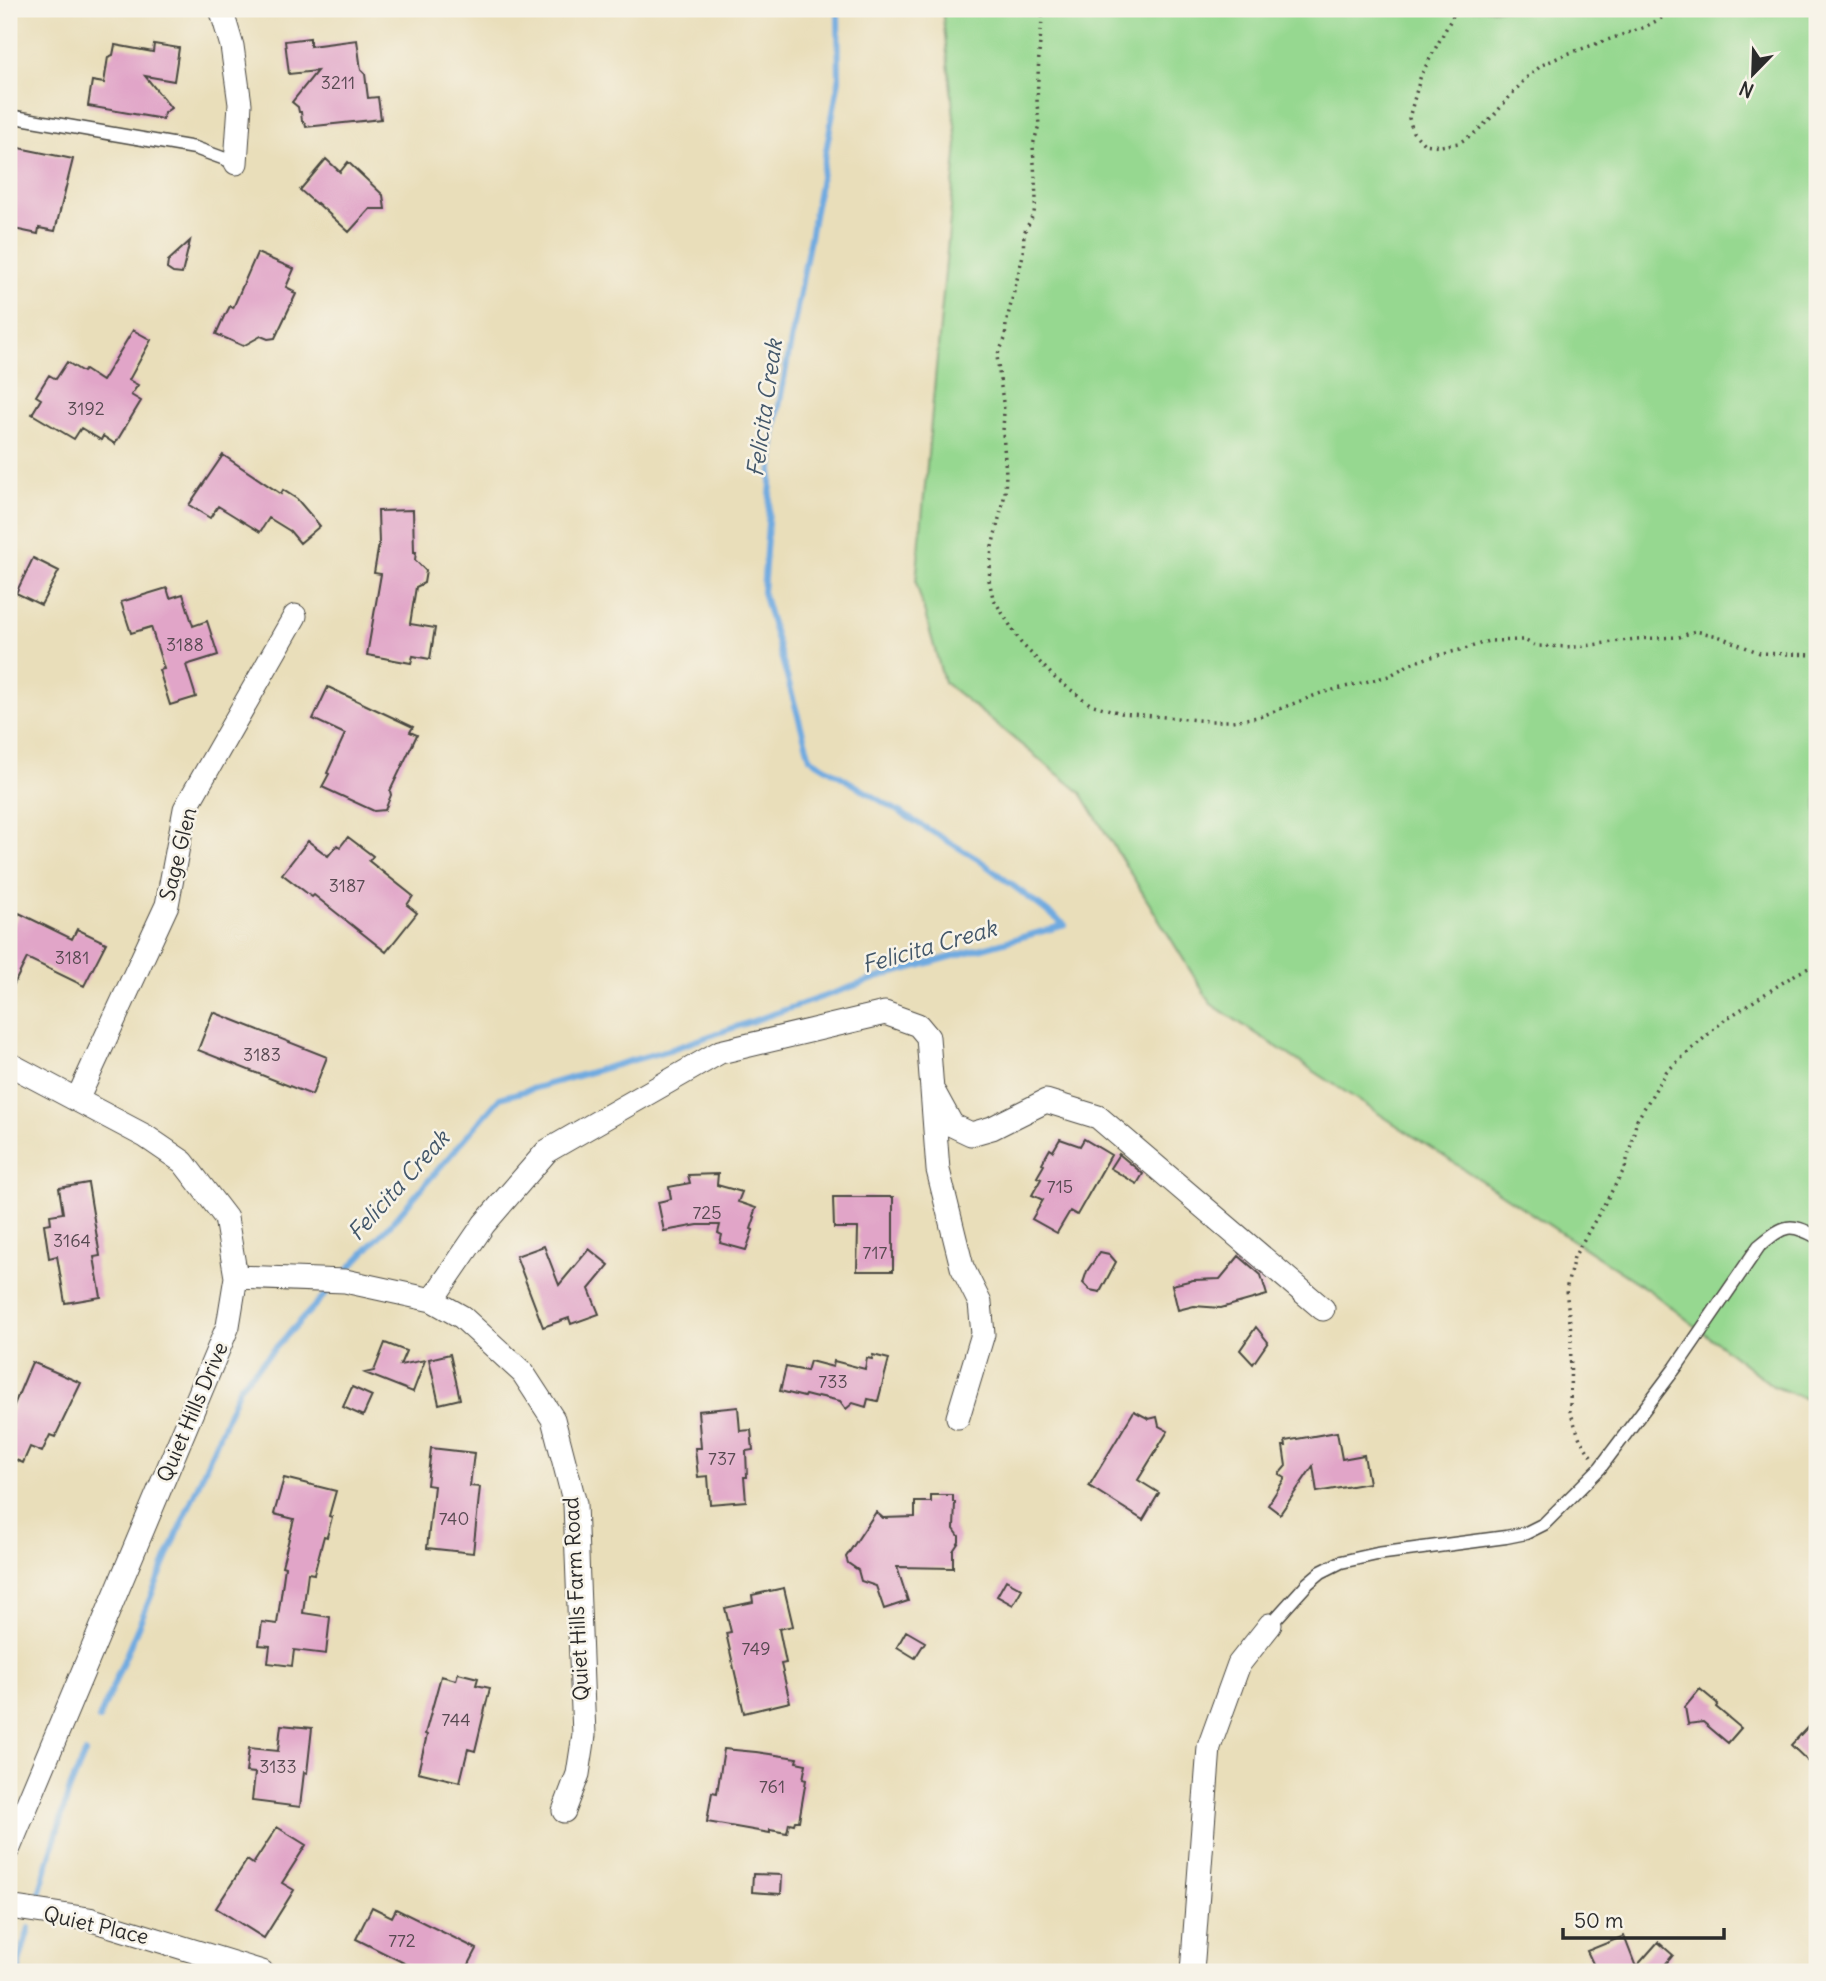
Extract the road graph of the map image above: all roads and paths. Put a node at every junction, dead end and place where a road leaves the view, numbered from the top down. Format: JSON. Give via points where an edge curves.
{"nodes":[{"id":1,"x":221,"y":9,"type":"edge"},
{"id":2,"x":1043,"y":9,"type":"edge"},
{"id":3,"x":1455,"y":9,"type":"edge"},
{"id":4,"x":1678,"y":9,"type":"edge"},
{"id":5,"x":9,"y":116,"type":"edge"},
{"id":6,"x":236,"y":163,"type":"joint"},
{"id":7,"x":295,"y":616,"type":"dead end"},
{"id":8,"x":1817,"y":655,"type":"edge"},
{"id":9,"x":1817,"y":964,"type":"edge"},
{"id":10,"x":9,"y":1064,"type":"edge"},
{"id":11,"x":932,"y":1088,"type":"junction"},
{"id":12,"x":77,"y":1100,"type":"junction"},
{"id":13,"x":1817,"y":1237,"type":"edge"},
{"id":14,"x":236,"y":1278,"type":"junction"},
{"id":15,"x":432,"y":1300,"type":"junction"},
{"id":16,"x":1323,"y":1309,"type":"dead end"},
{"id":17,"x":958,"y":1417,"type":"dead end"},
{"id":18,"x":1600,"y":1468,"type":"junction"},
{"id":19,"x":1270,"y":1625,"type":"joint"},
{"id":20,"x":564,"y":1811,"type":"dead end"},
{"id":21,"x":9,"y":1848,"type":"edge"},
{"id":22,"x":9,"y":1907,"type":"edge"},
{"id":23,"x":262,"y":1972,"type":"edge"},
{"id":24,"x":1192,"y":1972,"type":"edge"}],
"edges":[{"from":1,"to":6,"type":"street","via":[[232,46],[240,104]]},
{"from":2,"to":8,"type":"path","via":[[1039,125],[1032,145],[1036,199],[1024,233],[1005,339],[997,356],[1006,474],[989,580],[993,598],[1021,643],[1055,678],[1090,704],[1121,713],[1232,721],[1389,676],[1410,664],[1488,641],[1578,647],[1679,637],[1695,631],[1760,653]]},
{"from":3,"to":4,"type":"path","via":[[1421,75],[1409,118],[1413,132],[1424,144],[1459,143],[1476,132],[1542,65],[1645,27]]},
{"from":5,"to":6,"type":"lane","via":[[195,148]]},
{"from":7,"to":12,"type":"street","name":"Sage Glen","via":[[185,809],[167,905]]},
{"from":9,"to":18,"type":"path","via":[[1723,1021],[1666,1072],[1637,1120],[1625,1168],[1574,1257],[1566,1290],[1571,1331],[1570,1411],[1580,1439]]},
{"from":10,"to":12,"type":"street","name":"Quiet Hills Drive"},
{"from":11,"to":15,"type":"street","via":[[928,1037],[918,1025],[885,1013],[720,1052],[547,1152],[484,1224]]},
{"from":11,"to":16,"type":"street","via":[[952,1125],[971,1134],[1046,1101],[1098,1117]]},
{"from":11,"to":17,"type":"street","via":[[937,1170],[962,1267],[981,1303],[984,1335]]},
{"from":12,"to":14,"type":"street","name":"Quiet Hills Drive","via":[[183,1161],[226,1218]]},
{"from":13,"to":18,"type":"lane","via":[[1798,1226],[1787,1227],[1759,1246]]},
{"from":14,"to":15,"type":"street","name":"Quiet Hills Farm Road","via":[[345,1281]]},
{"from":14,"to":21,"type":"street","name":"Quiet Hills Drive","via":[[228,1326]]},
{"from":15,"to":20,"type":"street","name":"Quiet Hills Farm Road","via":[[462,1317],[523,1373],[553,1419],[575,1504],[584,1735],[578,1774]]},
{"from":18,"to":19,"type":"lane","via":[[1544,1524],[1506,1537],[1341,1562],[1308,1583]]},
{"from":19,"to":24,"type":"street","via":[[1238,1664],[1209,1746]]},
{"from":22,"to":23,"type":"street","name":"Quiet Place","via":[[89,1919]]}]}
